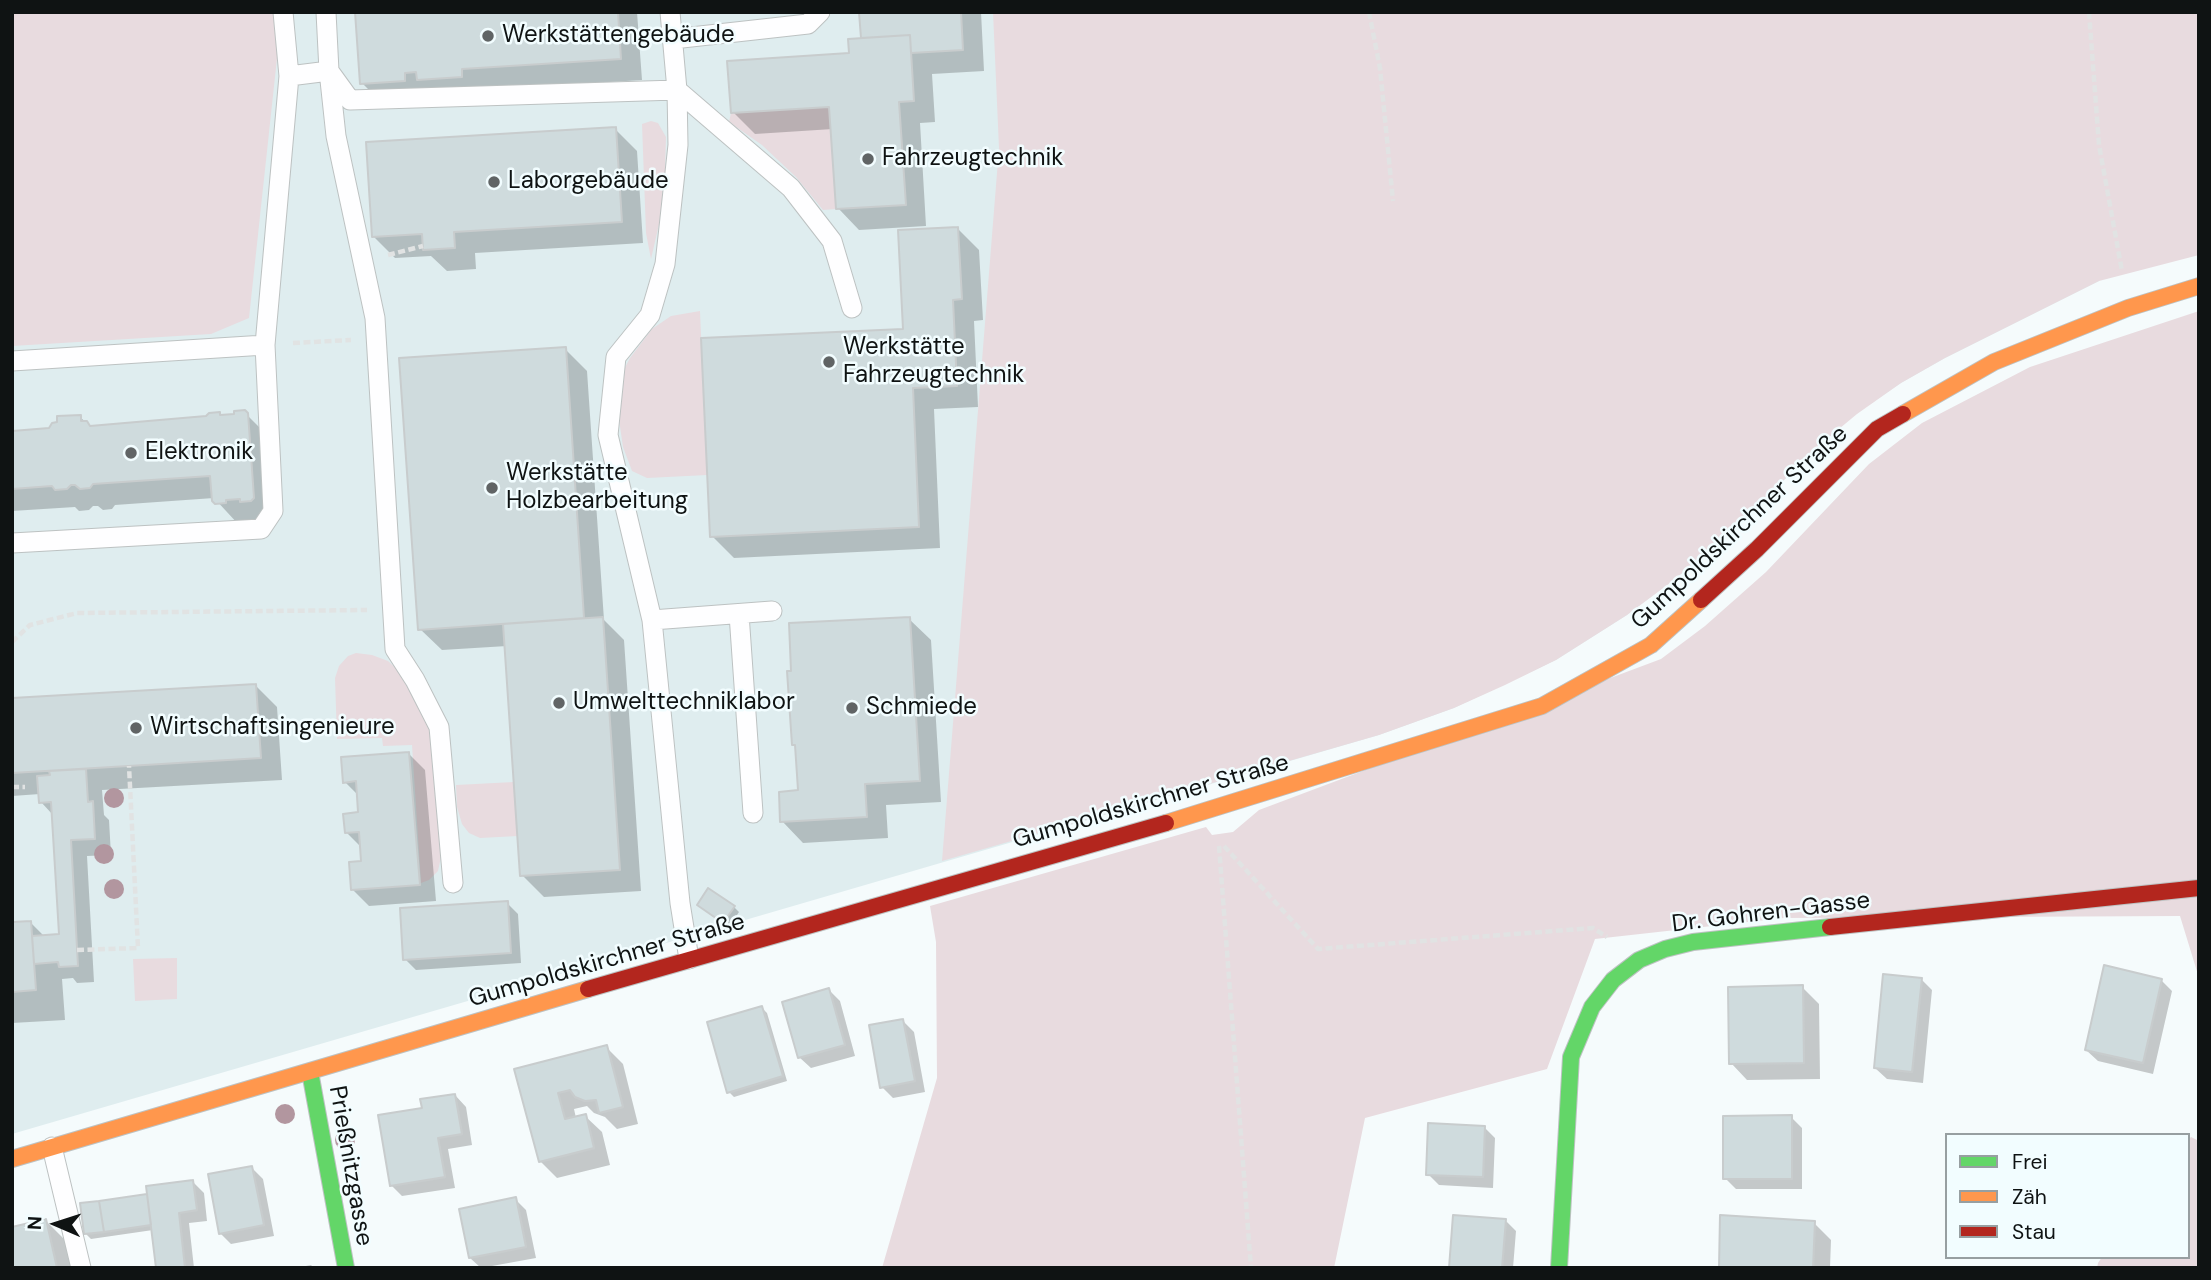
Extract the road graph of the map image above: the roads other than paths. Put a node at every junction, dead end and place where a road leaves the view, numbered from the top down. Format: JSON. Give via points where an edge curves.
{"nodes":[{"id":1,"x":283,"y":12,"type":"edge"},
{"id":2,"x":326,"y":12,"type":"edge"},
{"id":3,"x":670,"y":12,"type":"edge"},
{"id":4,"x":820,"y":12,"type":"edge"},
{"id":5,"x":673,"y":39,"type":"junction"},
{"id":6,"x":329,"y":71,"type":"junction"},
{"id":7,"x":289,"y":76,"type":"junction"},
{"id":8,"x":677,"y":90,"type":"junction"},
{"id":9,"x":2199,"y":286,"type":"edge"},
{"id":10,"x":852,"y":308,"type":"dead end"},
{"id":11,"x":265,"y":345,"type":"junction"},
{"id":12,"x":12,"y":361,"type":"edge"},
{"id":13,"x":12,"y":543,"type":"edge"},
{"id":14,"x":772,"y":611,"type":"dead end"},
{"id":15,"x":739,"y":614,"type":"junction"},
{"id":16,"x":652,"y":620,"type":"junction"},
{"id":17,"x":753,"y":813,"type":"dead end"},
{"id":18,"x":453,"y":883,"type":"dead end"},
{"id":19,"x":2199,"y":888,"type":"edge"},
{"id":20,"x":689,"y":960,"type":"junction"},
{"id":21,"x":310,"y":1072,"type":"junction"},
{"id":22,"x":52,"y":1147,"type":"junction"},
{"id":23,"x":12,"y":1159,"type":"edge"},
{"id":24,"x":81,"y":1268,"type":"edge"},
{"id":25,"x":346,"y":1268,"type":"edge"},
{"id":26,"x":1559,"y":1268,"type":"edge"}],
"edges":[{"from":1,"to":7,"type":"lane"},
{"from":2,"to":6,"type":"lane"},
{"from":3,"to":5,"type":"lane"},
{"from":4,"to":5,"type":"lane","via":[[808,24]]},
{"from":5,"to":8,"type":"lane"},
{"from":6,"to":7,"type":"lane"},
{"from":6,"to":8,"type":"lane","via":[[350,100]]},
{"from":6,"to":18,"type":"lane","via":[[336,136],[375,318],[395,649],[439,727]]},
{"from":7,"to":11,"type":"lane"},
{"from":8,"to":10,"type":"lane","via":[[791,188],[832,241]]},
{"from":8,"to":16,"type":"lane","via":[[678,145],[665,264],[650,315],[616,357],[608,435]]},
{"from":9,"to":20,"type":"main road","name":"Gumpoldskirchner Straße","via":[[2128,308],[1994,362],[1877,429],[1757,549],[1651,645],[1542,706],[1216,809]]},
{"from":11,"to":12,"type":"lane"},
{"from":11,"to":13,"type":"lane","via":[[273,511],[261,529]]},
{"from":14,"to":15,"type":"lane"},
{"from":15,"to":16,"type":"lane"},
{"from":15,"to":17,"type":"lane"},
{"from":16,"to":20,"type":"lane"},
{"from":19,"to":26,"type":"main road","name":"Dr. Gohren-Gasse","via":[[1693,943],[1664,948],[1639,960],[1613,980],[1592,1007],[1571,1057]]},
{"from":20,"to":21,"type":"main road","name":"Gumpoldskirchner Straße"},
{"from":21,"to":22,"type":"main road","name":"Gumpoldskirchner Straße"},
{"from":21,"to":25,"type":"main road","name":"Prießnitzgasse"},
{"from":22,"to":23,"type":"main road","name":"Gumpoldskirchner Straße"},
{"from":22,"to":24,"type":"lane"}]}
